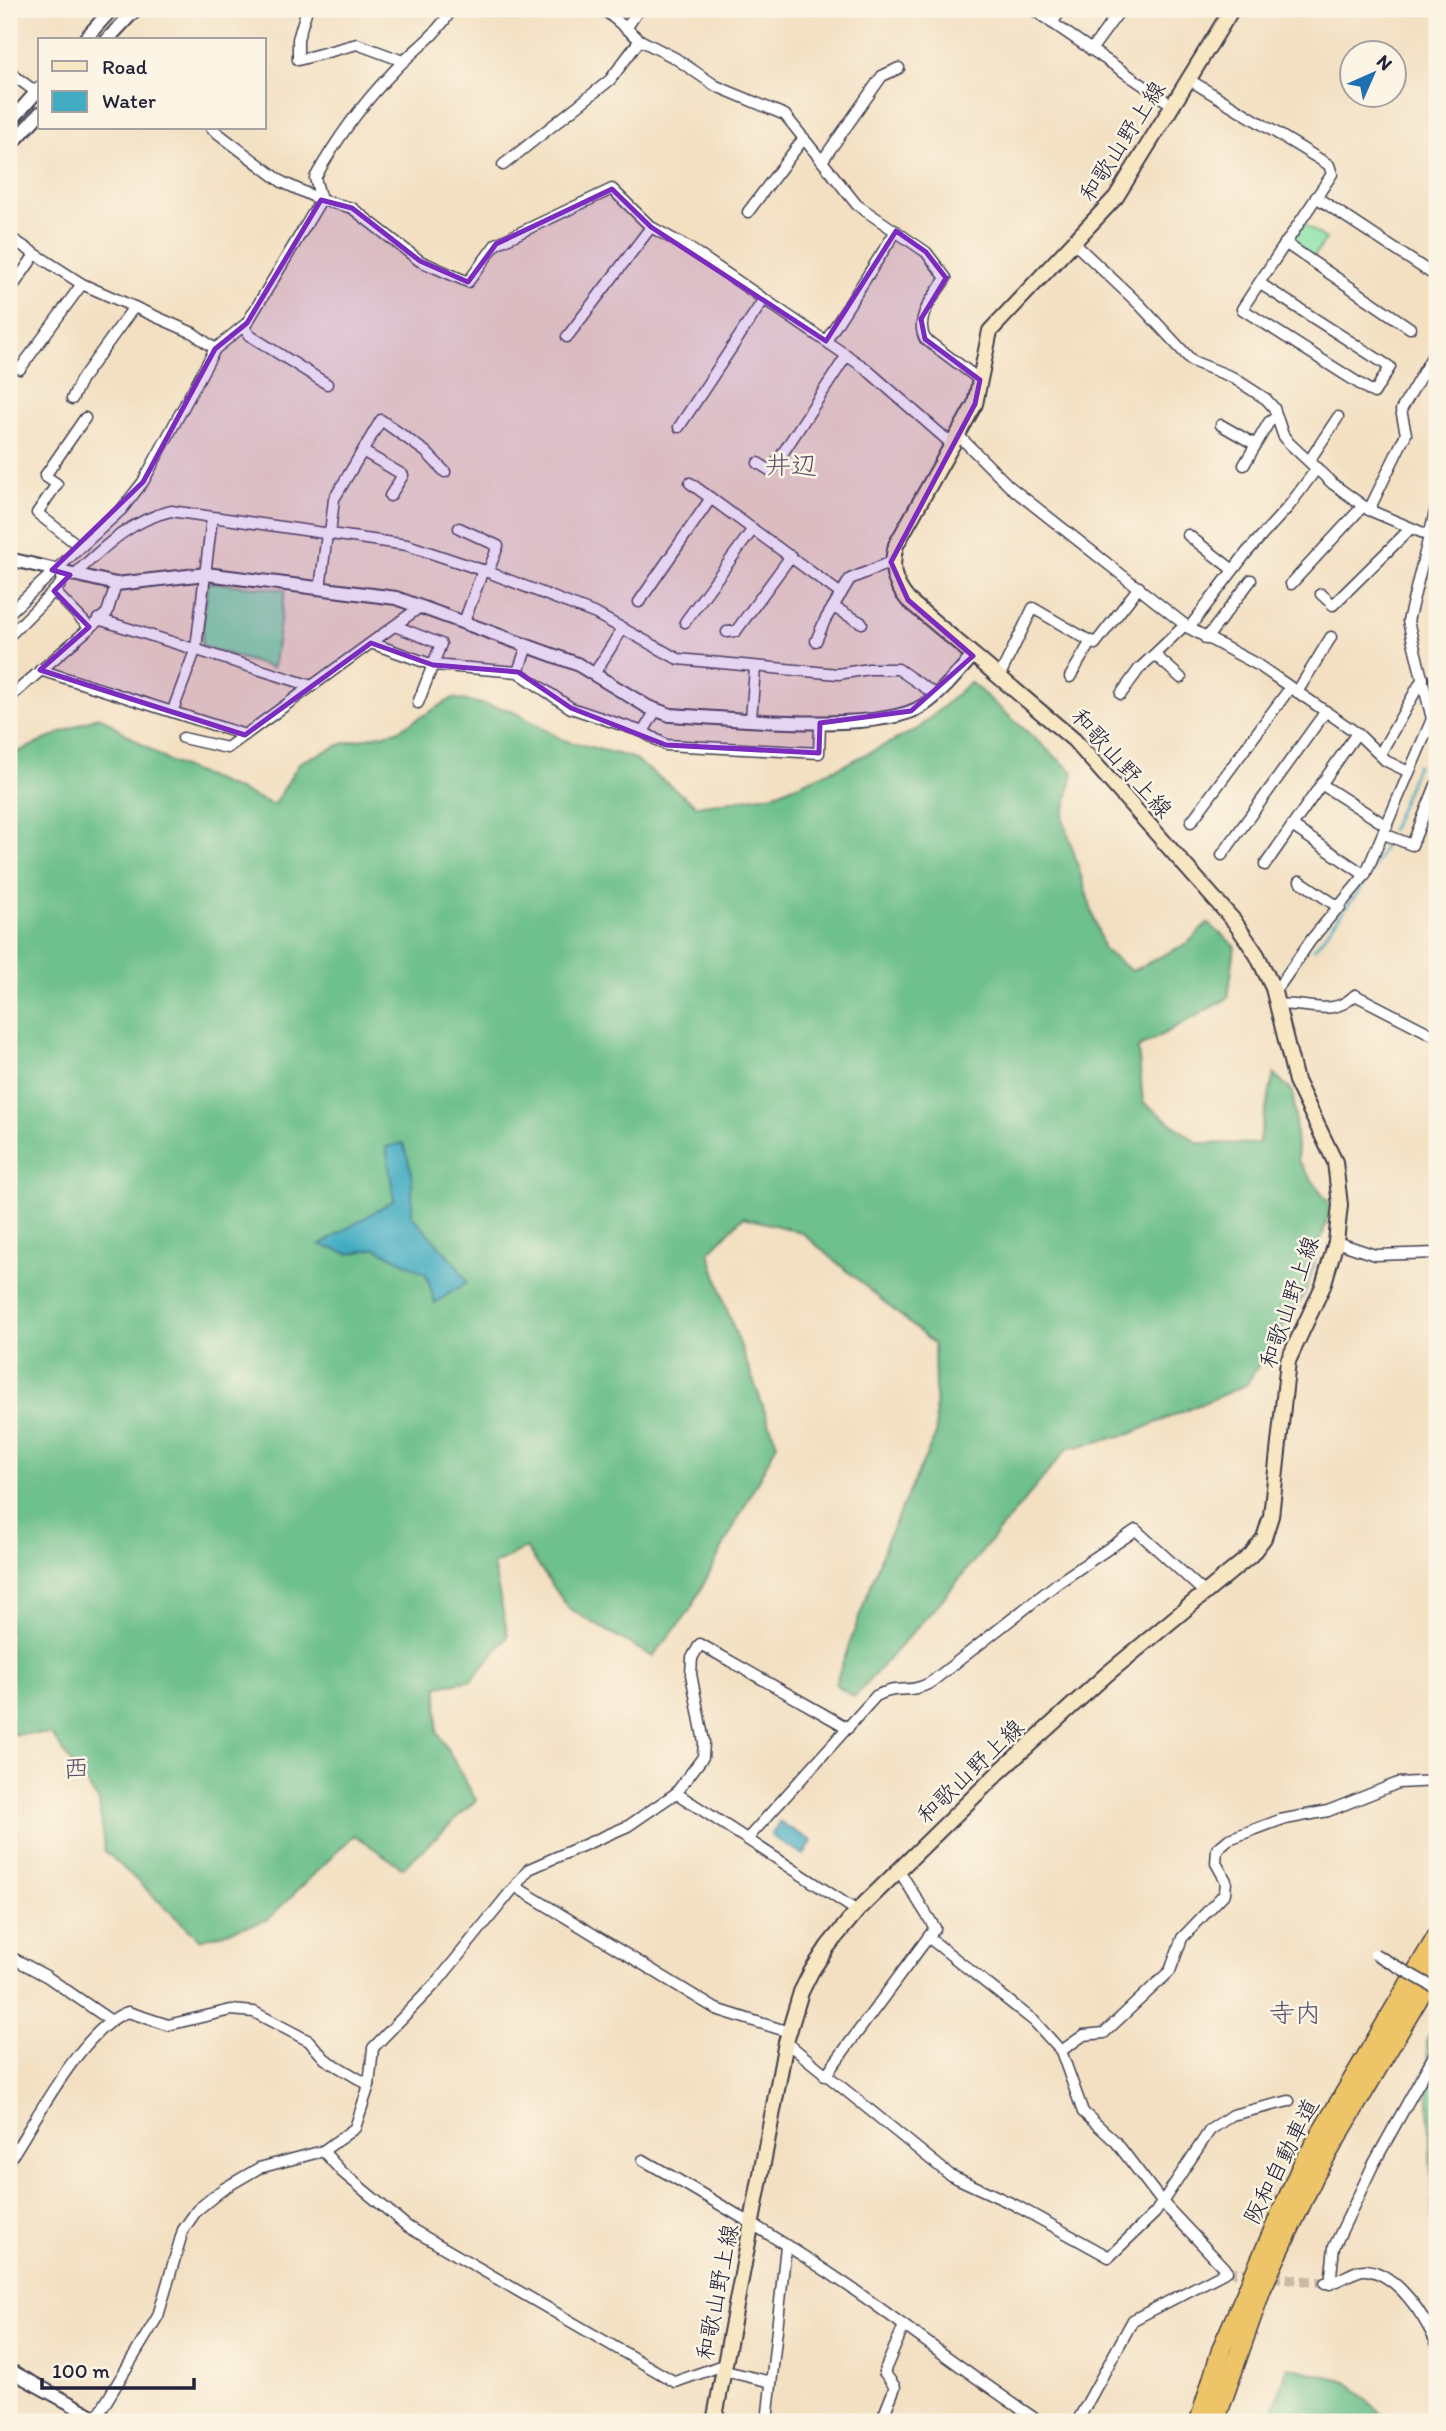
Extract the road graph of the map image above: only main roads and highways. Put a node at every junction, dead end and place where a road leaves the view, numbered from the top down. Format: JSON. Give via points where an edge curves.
{"nodes":[{"id":1,"x":1232,"y":9,"type":"edge"},
{"id":2,"x":1437,"y":1936,"type":"edge"},
{"id":3,"x":1437,"y":1967,"type":"edge"},
{"id":4,"x":714,"y":2422,"type":"edge"},
{"id":5,"x":1199,"y":2422,"type":"edge"},
{"id":6,"x":1215,"y":2422,"type":"edge"}],
"edges":[{"from":1,"to":4,"type":"main road","name":"和歌山野上線","via":[[1116,197],[989,331],[975,404],[896,545],[891,562],[893,576],[908,600],[1074,740],[1234,921],[1257,955],[1273,988],[1296,1081],[1335,1162],[1340,1205],[1336,1242],[1323,1286],[1288,1361],[1272,1516],[1264,1538],[1251,1555],[998,1773],[857,1911],[811,1972],[788,2037]]},
{"from":2,"to":5,"type":"highway","name":"阪和自動車道","via":[[1301,2168],[1238,2309]]},
{"from":3,"to":6,"type":"highway","name":"阪和自動車道","via":[[1314,2175],[1262,2288]]}]}
